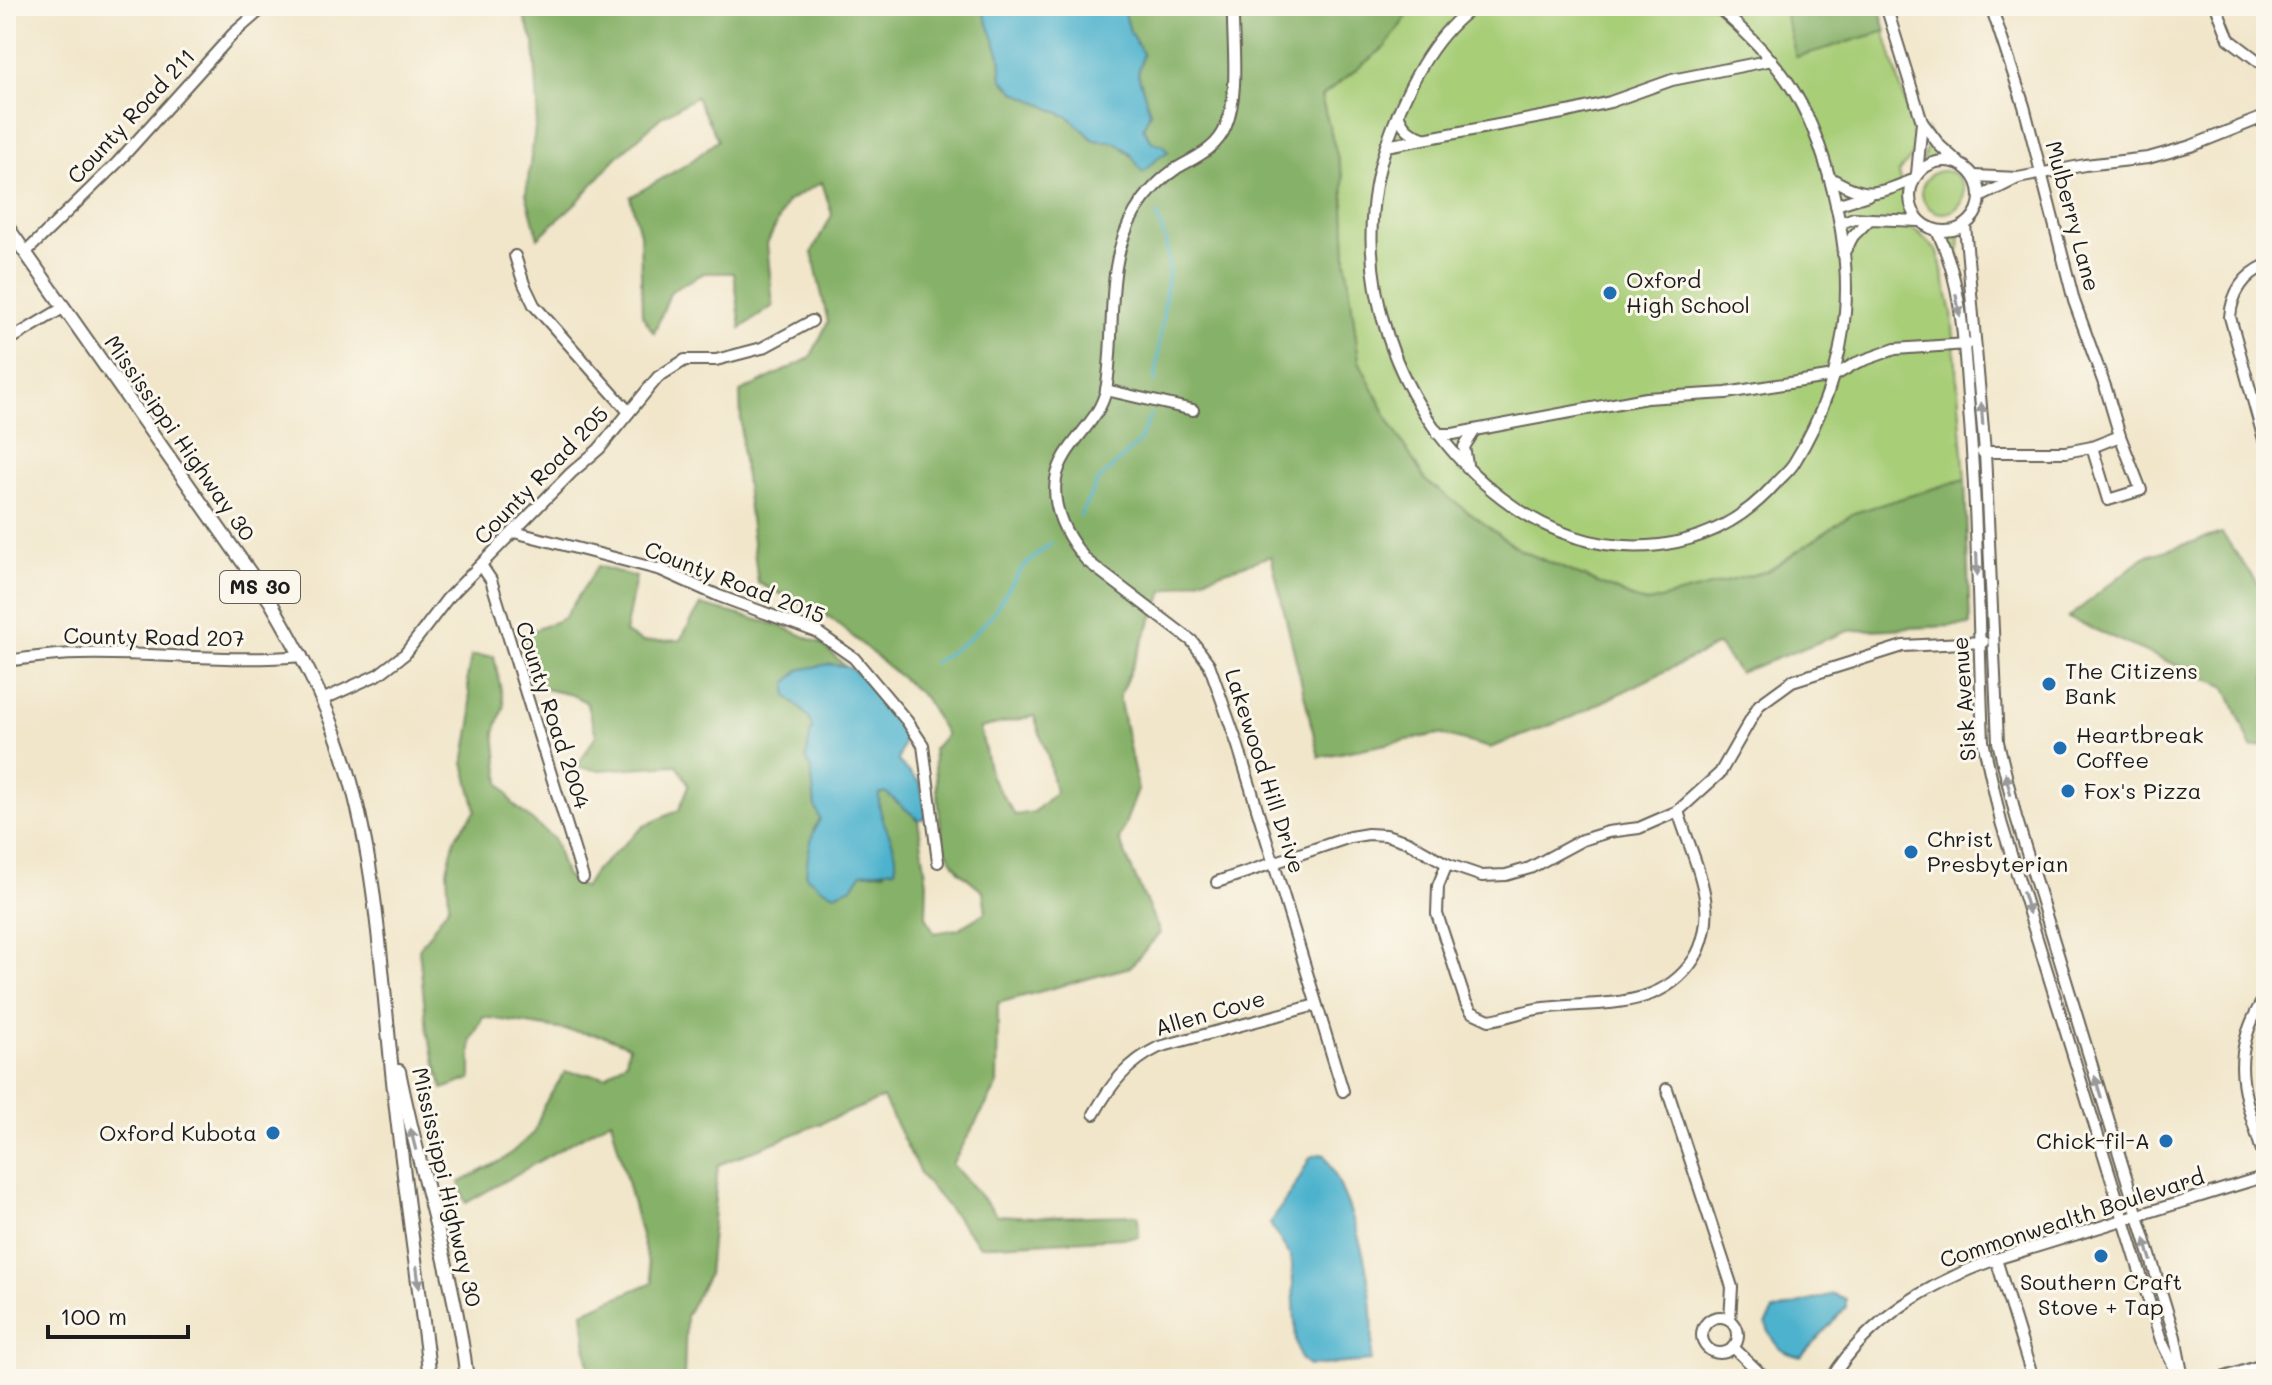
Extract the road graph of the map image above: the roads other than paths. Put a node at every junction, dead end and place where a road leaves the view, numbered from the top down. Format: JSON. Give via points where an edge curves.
{"nodes":[{"id":1,"x":265,"y":6,"type":"edge"},
{"id":2,"x":1233,"y":6,"type":"edge"},
{"id":3,"x":1475,"y":6,"type":"edge"},
{"id":4,"x":1716,"y":6,"type":"edge"},
{"id":5,"x":1886,"y":6,"type":"edge"},
{"id":6,"x":1991,"y":6,"type":"edge"},
{"id":7,"x":2216,"y":6,"type":"edge"},
{"id":8,"x":1772,"y":60,"type":"junction"},
{"id":9,"x":2266,"y":67,"type":"edge"},
{"id":10,"x":1398,"y":113,"type":"junction"},
{"id":11,"x":2266,"y":116,"type":"edge"},
{"id":12,"x":1922,"y":122,"type":"junction"},
{"id":13,"x":1427,"y":139,"type":"junction"},
{"id":14,"x":1386,"y":146,"type":"junction"},
{"id":15,"x":1960,"y":164,"type":"junction"},
{"id":16,"x":2041,"y":174,"type":"junction"},
{"id":17,"x":1974,"y":176,"type":"junction"},
{"id":18,"x":1829,"y":177,"type":"junction"},
{"id":19,"x":1915,"y":177,"type":"junction"},
{"id":20,"x":2018,"y":178,"type":"junction"},
{"id":21,"x":1873,"y":193,"type":"junction"},
{"id":22,"x":1980,"y":197,"type":"junction"},
{"id":23,"x":1836,"y":205,"type":"junction"},
{"id":24,"x":1870,"y":219,"type":"junction"},
{"id":25,"x":1919,"y":221,"type":"junction"},
{"id":26,"x":1840,"y":223,"type":"junction"},
{"id":27,"x":6,"y":225,"type":"edge"},
{"id":28,"x":1965,"y":225,"type":"junction"},
{"id":29,"x":1937,"y":231,"type":"junction"},
{"id":30,"x":26,"y":252,"type":"junction"},
{"id":31,"x":1843,"y":254,"type":"junction"},
{"id":32,"x":515,"y":256,"type":"dead end"},
{"id":33,"x":2266,"y":265,"type":"edge"},
{"id":34,"x":63,"y":308,"type":"junction"},
{"id":35,"x":812,"y":321,"type":"dead end"},
{"id":36,"x":6,"y":342,"type":"edge"},
{"id":37,"x":1964,"y":344,"type":"junction"},
{"id":38,"x":1977,"y":344,"type":"junction"},
{"id":39,"x":1834,"y":376,"type":"junction"},
{"id":40,"x":1106,"y":390,"type":"junction"},
{"id":41,"x":1193,"y":410,"type":"dead end"},
{"id":42,"x":629,"y":412,"type":"junction"},
{"id":43,"x":1475,"y":430,"type":"junction"},
{"id":44,"x":1438,"y":434,"type":"junction"},
{"id":45,"x":2120,"y":436,"type":"junction"},
{"id":46,"x":2092,"y":447,"type":"junction"},
{"id":47,"x":2266,"y":447,"type":"edge"},
{"id":48,"x":1973,"y":452,"type":"junction"},
{"id":49,"x":1985,"y":452,"type":"junction"},
{"id":50,"x":1468,"y":469,"type":"junction"},
{"id":51,"x":514,"y":532,"type":"junction"},
{"id":52,"x":481,"y":565,"type":"junction"},
{"id":53,"x":1993,"y":641,"type":"junction"},
{"id":54,"x":1980,"y":642,"type":"junction"},
{"id":55,"x":302,"y":656,"type":"junction"},
{"id":56,"x":6,"y":661,"type":"edge"},
{"id":57,"x":322,"y":700,"type":"junction"},
{"id":58,"x":1678,"y":811,"type":"junction"},
{"id":59,"x":938,"y":862,"type":"dead end"},
{"id":60,"x":1274,"y":863,"type":"junction"},
{"id":61,"x":1447,"y":864,"type":"junction"},
{"id":62,"x":583,"y":878,"type":"dead end"},
{"id":63,"x":1217,"y":882,"type":"dead end"},
{"id":64,"x":2266,"y":995,"type":"edge"},
{"id":65,"x":387,"y":1005,"type":"junction"},
{"id":66,"x":1316,"y":1005,"type":"junction"},
{"id":67,"x":1667,"y":1089,"type":"dead end"},
{"id":68,"x":1343,"y":1091,"type":"dead end"},
{"id":69,"x":1094,"y":1114,"type":"dead end"},
{"id":70,"x":2266,"y":1164,"type":"edge"},
{"id":71,"x":2266,"y":1176,"type":"edge"},
{"id":72,"x":2138,"y":1215,"type":"junction"},
{"id":73,"x":2123,"y":1220,"type":"junction"},
{"id":74,"x":440,"y":1237,"type":"junction"},
{"id":75,"x":414,"y":1241,"type":"junction"},
{"id":76,"x":1996,"y":1259,"type":"junction"},
{"id":77,"x":1730,"y":1320,"type":"junction"},
{"id":78,"x":1733,"y":1347,"type":"junction"},
{"id":79,"x":2266,"y":1364,"type":"edge"},
{"id":80,"x":430,"y":1379,"type":"edge"},
{"id":81,"x":467,"y":1379,"type":"edge"},
{"id":82,"x":1766,"y":1379,"type":"edge"},
{"id":83,"x":1831,"y":1379,"type":"edge"},
{"id":84,"x":2033,"y":1379,"type":"edge"},
{"id":85,"x":2181,"y":1379,"type":"edge"},
{"id":86,"x":2219,"y":1379,"type":"edge"}],
"edges":[{"from":1,"to":30,"type":"street","name":"County Road 211"},
{"from":2,"to":40,"type":"street","name":"Lakewood Hill Drive","via":[[1229,118],[1211,147],[1152,189],[1133,215],[1115,277]]},
{"from":3,"to":10,"type":"street","via":[[1442,38]]},
{"from":4,"to":8,"type":"street"},
{"from":5,"to":12,"type":"street"},
{"from":6,"to":16,"type":"street","name":"Mulberry Lane"},
{"from":7,"to":9,"type":"street","via":[[2229,39]]},
{"from":8,"to":13,"type":"street","via":[[1672,80],[1593,106]]},
{"from":8,"to":18,"type":"street","via":[[1805,114]]},
{"from":10,"to":13,"type":"street","via":[[1407,130]]},
{"from":10,"to":14,"type":"street"},
{"from":11,"to":16,"type":"street","via":[[2148,158]]},
{"from":12,"to":15,"type":"street"},
{"from":12,"to":19,"type":"street"},
{"from":13,"to":14,"type":"street"},
{"from":14,"to":44,"type":"street","via":[[1371,229],[1378,305],[1403,377]]},
{"from":15,"to":17,"type":"street"},
{"from":15,"to":19,"type":"street","via":[[1936,162]]},
{"from":16,"to":20,"type":"street"},
{"from":16,"to":45,"type":"street","name":"Mulberry Lane","via":[[2074,301]]},
{"from":17,"to":20,"type":"street"},
{"from":17,"to":22,"type":"street"},
{"from":18,"to":21,"type":"street","via":[[1854,192]]},
{"from":18,"to":23,"type":"street"},
{"from":19,"to":21,"type":"street"},
{"from":19,"to":25,"type":"street","via":[[1910,201]]},
{"from":20,"to":22,"type":"street"},
{"from":21,"to":23,"type":"street"},
{"from":22,"to":28,"type":"street","via":[[1976,213]]},
{"from":23,"to":26,"type":"street"},
{"from":24,"to":25,"type":"street"},
{"from":24,"to":26,"type":"street"},
{"from":24,"to":31,"type":"street"},
{"from":25,"to":29,"type":"street"},
{"from":26,"to":31,"type":"street"},
{"from":27,"to":30,"type":"main road","name":"Mississippi Highway 30","number":"MS 30"},
{"from":28,"to":29,"type":"street"},
{"from":28,"to":38,"type":"street","name":"Sisk Avenue"},
{"from":29,"to":37,"type":"street","name":"Sisk Avenue","one_way":true,"via":[[1945,247]]},
{"from":30,"to":34,"type":"main road","name":"Mississippi Highway 30","number":"MS 30"},
{"from":31,"to":39,"type":"street","via":[[1847,291]]},
{"from":32,"to":42,"type":"street","via":[[534,305]]},
{"from":33,"to":47,"type":"street","via":[[2241,283],[2230,317]]},
{"from":34,"to":36,"type":"street"},
{"from":34,"to":55,"type":"main road","name":"Mississippi Highway 30","number":"MS 30","via":[[270,601]]},
{"from":35,"to":42,"type":"street","name":"County Road 205","via":[[737,356],[674,364]]},
{"from":37,"to":38,"type":"street"},
{"from":37,"to":39,"type":"street","via":[[1895,349]]},
{"from":37,"to":48,"type":"street","name":"Sisk Avenue"},
{"from":49,"to":38,"type":"street","name":"Sisk Avenue","one_way":true},
{"from":39,"to":43,"type":"street","via":[[1726,393],[1646,398]]},
{"from":39,"to":50,"type":"street","via":[[1792,467],[1768,493],[1747,513],[1677,543],[1612,546],[1552,530],[1521,513]]},
{"from":40,"to":41,"type":"street"},
{"from":40,"to":60,"type":"street","name":"Lakewood Hill Drive","via":[[1056,478],[1061,523],[1087,561],[1192,641],[1209,664]]},
{"from":42,"to":51,"type":"street","name":"County Road 205"},
{"from":43,"to":44,"type":"street"},
{"from":43,"to":50,"type":"street","via":[[1464,447]]},
{"from":44,"to":50,"type":"street"},
{"from":45,"to":46,"type":"street"},
{"from":45,"to":46,"type":"street","name":"Mulberry Lane","via":[[2141,490],[2108,500]]},
{"from":46,"to":49,"type":"street"},
{"from":48,"to":49,"type":"street"},
{"from":48,"to":54,"type":"street","name":"Sisk Avenue","one_way":true},
{"from":49,"to":53,"type":"street","name":"Sisk Avenue"},
{"from":51,"to":52,"type":"street","name":"County Road 205"},
{"from":51,"to":59,"type":"street","name":"County Road 2015","via":[[661,570],[817,632],[854,658],[923,745]]},
{"from":52,"to":57,"type":"street","name":"County Road 205","via":[[391,666]]},
{"from":52,"to":62,"type":"street","name":"County Road 2004","via":[[491,580]]},
{"from":53,"to":54,"type":"street"},
{"from":72,"to":53,"type":"street","name":"Sisk Avenue","one_way":true,"via":[[2006,779],[1998,742]]},
{"from":54,"to":58,"type":"street","via":[[1903,646],[1792,681],[1759,705],[1720,773]]},
{"from":54,"to":73,"type":"street","name":"Sisk Avenue","one_way":true,"via":[[1989,776]]},
{"from":55,"to":56,"type":"street","name":"County Road 207","via":[[79,654]]},
{"from":55,"to":57,"type":"main road","name":"Mississippi Highway 30","number":"MS 30"},
{"from":57,"to":65,"type":"main road","name":"Mississippi Highway 30","number":"MS 30","via":[[355,793]]},
{"from":58,"to":61,"type":"street","via":[[1639,828],[1582,840],[1506,875],[1482,876]]},
{"from":58,"to":61,"type":"street","via":[[1706,906],[1703,938],[1674,983],[1636,1000],[1544,1008],[1489,1020],[1472,1012],[1437,914],[1438,886]]},
{"from":60,"to":61,"type":"street","via":[[1368,834],[1408,842]]},
{"from":60,"to":63,"type":"street"},
{"from":60,"to":66,"type":"street","name":"Lakewood Hill Drive"},
{"from":64,"to":70,"type":"street","via":[[2244,1037],[2241,1064],[2242,1085]]},
{"from":74,"to":65,"type":"main road","name":"Mississippi Highway 30","number":"MS 30","one_way":true,"via":[[407,1115]]},
{"from":65,"to":75,"type":"main road","name":"Mississippi Highway 30","number":"MS 30"},
{"from":66,"to":68,"type":"street","name":"Lakewood Hill Drive"},
{"from":66,"to":69,"type":"street","name":"Allen Cove","via":[[1138,1057],[1119,1075]]},
{"from":67,"to":77,"type":"street","via":[[1732,1287]]},
{"from":71,"to":72,"type":"street","name":"Commonwealth Boulevard"},
{"from":72,"to":73,"type":"street","name":"Commonwealth Boulevard"},
{"from":85,"to":72,"type":"street","name":"Sisk Avenue","one_way":true,"via":[[2175,1337]]},
{"from":73,"to":76,"type":"street","name":"Commonwealth Boulevard"},
{"from":73,"to":85,"type":"street","name":"Sisk Avenue","via":[[2161,1340]]},
{"from":74,"to":75,"type":"main road"},
{"from":74,"to":81,"type":"main road","name":"Mississippi Highway 30","number":"MS 30"},
{"from":75,"to":80,"type":"main road","name":"Mississippi Highway 30","number":"MS 30","one_way":true},
{"from":76,"to":83,"type":"street","name":"Commonwealth Boulevard","via":[[1923,1290],[1851,1352]]},
{"from":76,"to":84,"type":"street"},
{"from":77,"to":78,"type":"street","via":[[1738,1336]]},
{"from":77,"to":78,"type":"street","via":[[1712,1318],[1702,1338],[1717,1353]]},
{"from":78,"to":82,"type":"street"},
{"from":79,"to":86,"type":"street"}]}
